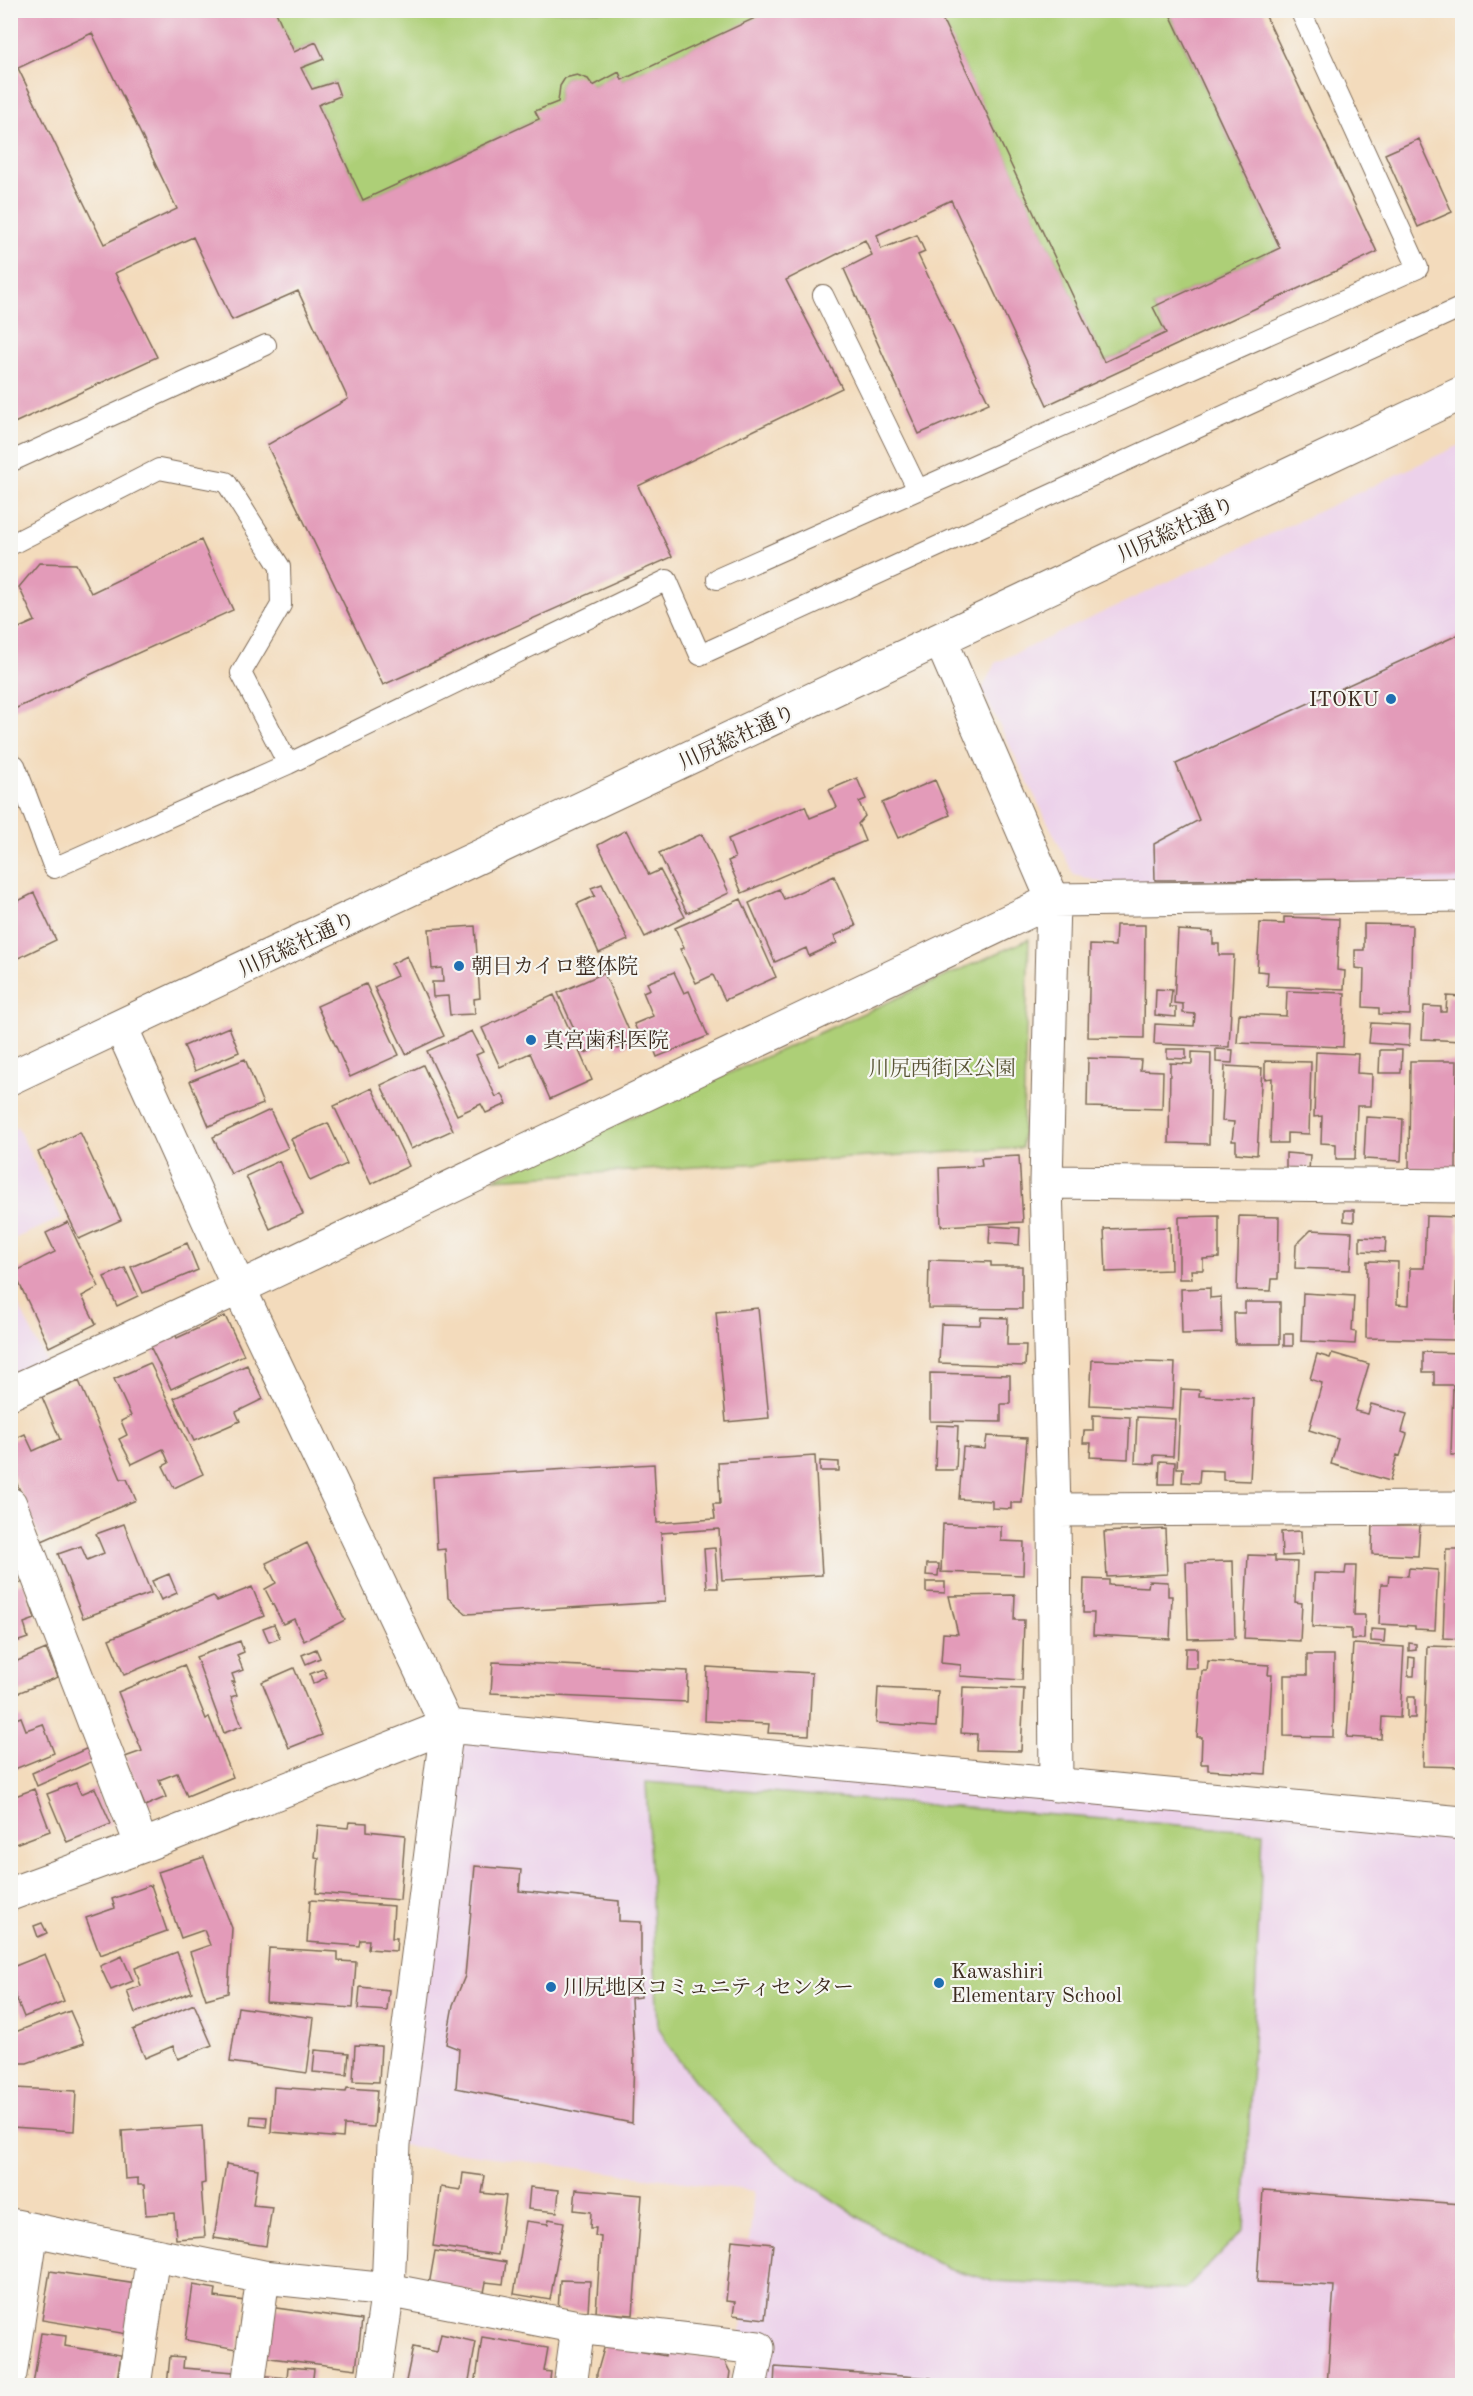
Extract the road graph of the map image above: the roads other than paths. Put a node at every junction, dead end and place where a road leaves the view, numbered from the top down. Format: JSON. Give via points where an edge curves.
{"nodes":[{"id":1,"x":1300,"y":10,"type":"edge"},
{"id":2,"x":823,"y":295,"type":"dead end"},
{"id":3,"x":1462,"y":307,"type":"edge"},
{"id":4,"x":266,"y":345,"type":"dead end"},
{"id":5,"x":1462,"y":393,"type":"edge"},
{"id":6,"x":10,"y":462,"type":"edge"},
{"id":7,"x":918,"y":490,"type":"junction"},
{"id":8,"x":10,"y":545,"type":"edge"},
{"id":9,"x":717,"y":579,"type":"dead end"},
{"id":10,"x":942,"y":641,"type":"junction"},
{"id":11,"x":288,"y":764,"type":"junction"},
{"id":12,"x":10,"y":767,"type":"edge"},
{"id":13,"x":1462,"y":895,"type":"edge"},
{"id":14,"x":1053,"y":900,"type":"junction"},
{"id":15,"x":122,"y":1027,"type":"junction"},
{"id":16,"x":10,"y":1078,"type":"edge"},
{"id":17,"x":1046,"y":1182,"type":"junction"},
{"id":18,"x":1462,"y":1186,"type":"edge"},
{"id":19,"x":239,"y":1288,"type":"junction"},
{"id":20,"x":10,"y":1393,"type":"edge"},
{"id":21,"x":10,"y":1504,"type":"edge"},
{"id":22,"x":1462,"y":1508,"type":"edge"},
{"id":23,"x":1054,"y":1510,"type":"junction"},
{"id":24,"x":447,"y":1726,"type":"junction"},
{"id":25,"x":1056,"y":1785,"type":"junction"},
{"id":26,"x":1462,"y":1822,"type":"edge"},
{"id":27,"x":142,"y":1846,"type":"junction"},
{"id":28,"x":10,"y":1894,"type":"edge"},
{"id":29,"x":21,"y":2227,"type":"edge"},
{"id":30,"x":153,"y":2255,"type":"junction"},
{"id":31,"x":264,"y":2277,"type":"junction"},
{"id":32,"x":388,"y":2290,"type":"junction"},
{"id":33,"x":578,"y":2327,"type":"junction"},
{"id":34,"x":10,"y":2374,"type":"edge"},
{"id":35,"x":134,"y":2385,"type":"edge"},
{"id":36,"x":248,"y":2385,"type":"edge"},
{"id":37,"x":374,"y":2385,"type":"edge"},
{"id":38,"x":570,"y":2385,"type":"edge"},
{"id":39,"x":750,"y":2385,"type":"edge"}],
"edges":[{"from":1,"to":7,"type":"lane","via":[[1419,268]]},
{"from":2,"to":7,"type":"lane"},
{"from":3,"to":11,"type":"lane","via":[[700,655],[667,580]]},
{"from":4,"to":6,"type":"lane"},
{"from":5,"to":10,"type":"street","name":"川尻総社通り"},
{"from":7,"to":9,"type":"lane"},
{"from":8,"to":11,"type":"lane","via":[[159,469],[226,482],[280,567],[281,605],[241,674]]},
{"from":10,"to":14,"type":"street"},
{"from":10,"to":15,"type":"street","name":"川尻総社通り"},
{"from":11,"to":12,"type":"lane","via":[[54,868],[15,765]]},
{"from":13,"to":14,"type":"street"},
{"from":14,"to":17,"type":"street"},
{"from":14,"to":19,"type":"street"},
{"from":15,"to":16,"type":"street","name":"川尻総社通り"},
{"from":15,"to":19,"type":"street"},
{"from":17,"to":18,"type":"street"},
{"from":17,"to":23,"type":"street"},
{"from":19,"to":20,"type":"street"},
{"from":19,"to":24,"type":"street"},
{"from":21,"to":27,"type":"street"},
{"from":22,"to":23,"type":"street"},
{"from":23,"to":25,"type":"street"},
{"from":24,"to":25,"type":"street"},
{"from":24,"to":27,"type":"street"},
{"from":24,"to":32,"type":"street","via":[[394,2144]]},
{"from":25,"to":26,"type":"street"},
{"from":27,"to":28,"type":"street"},
{"from":29,"to":30,"type":"street"},
{"from":29,"to":34,"type":"street"},
{"from":30,"to":31,"type":"street"},
{"from":30,"to":35,"type":"street"},
{"from":31,"to":32,"type":"street"},
{"from":31,"to":36,"type":"street"},
{"from":32,"to":33,"type":"street"},
{"from":32,"to":37,"type":"street"},
{"from":33,"to":38,"type":"street"},
{"from":33,"to":39,"type":"street","via":[[758,2348]]}]}
